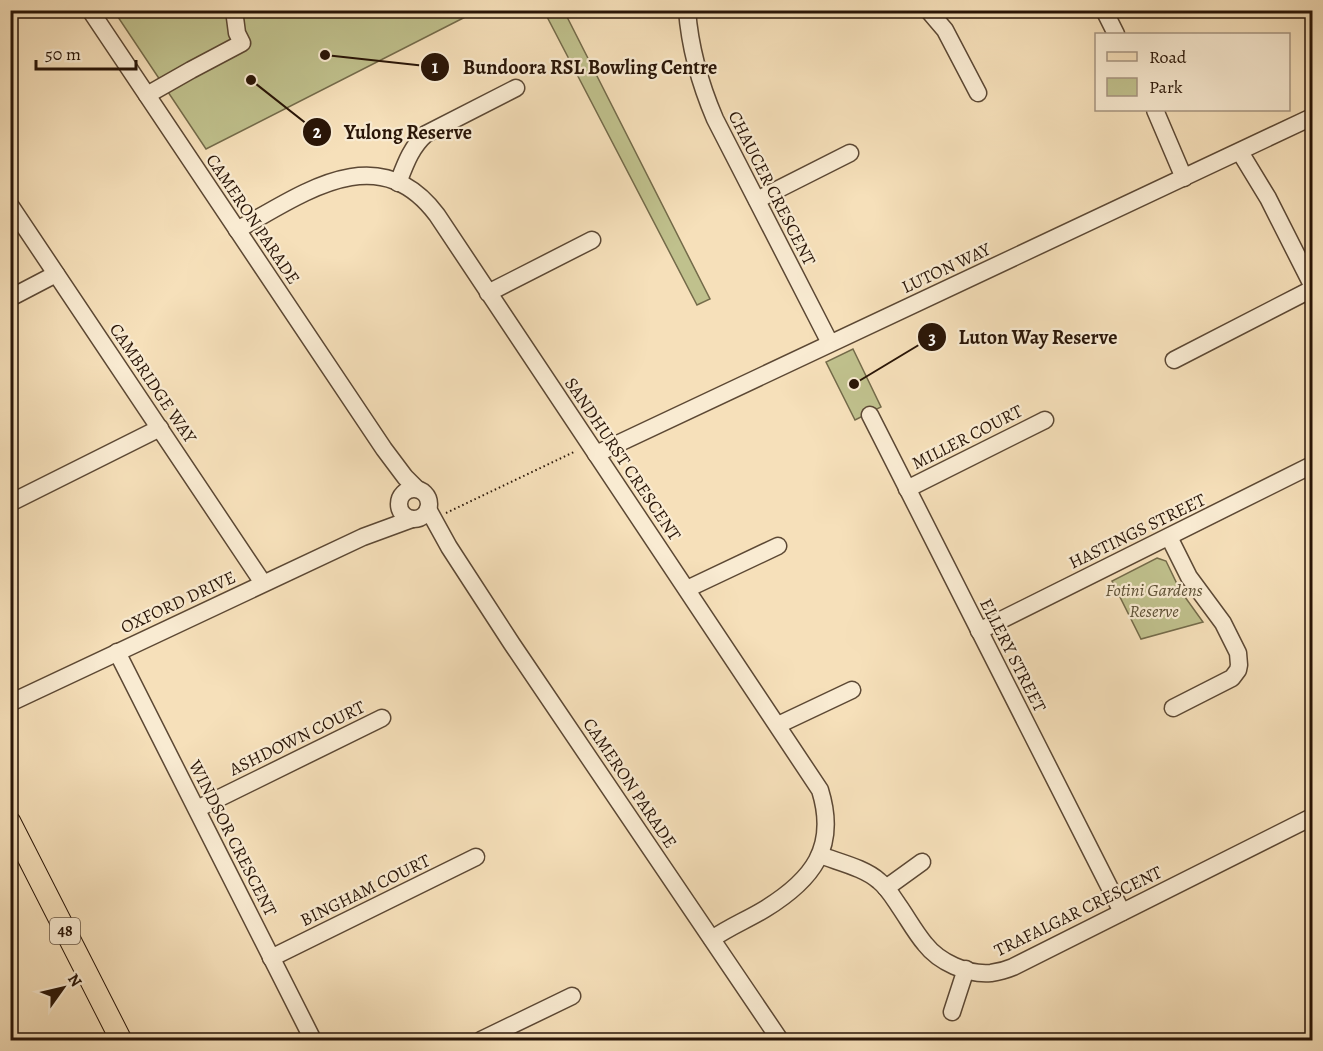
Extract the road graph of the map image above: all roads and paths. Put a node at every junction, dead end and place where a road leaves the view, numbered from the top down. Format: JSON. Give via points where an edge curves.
{"nodes":[{"id":1,"x":90,"y":10,"type":"edge"},
{"id":2,"x":234,"y":10,"type":"edge"},
{"id":3,"x":687,"y":10,"type":"edge"},
{"id":4,"x":928,"y":10,"type":"edge"},
{"id":5,"x":1104,"y":10,"type":"edge"},
{"id":6,"x":1116,"y":33,"type":"edge"},
{"id":7,"x":516,"y":88,"type":"dead end"},
{"id":8,"x":978,"y":93,"type":"dead end"},
{"id":9,"x":147,"y":95,"type":"junction"},
{"id":10,"x":1158,"y":116,"type":"edge"},
{"id":11,"x":1312,"y":117,"type":"edge"},
{"id":12,"x":1244,"y":150,"type":"junction"},
{"id":13,"x":850,"y":153,"type":"dead end"},
{"id":14,"x":1188,"y":176,"type":"junction"},
{"id":15,"x":398,"y":183,"type":"junction"},
{"id":16,"x":757,"y":200,"type":"junction"},
{"id":17,"x":10,"y":205,"type":"edge"},
{"id":18,"x":237,"y":230,"type":"junction"},
{"id":19,"x":592,"y":240,"type":"dead end"},
{"id":20,"x":56,"y":274,"type":"junction"},
{"id":21,"x":1312,"y":287,"type":"edge"},
{"id":22,"x":488,"y":292,"type":"junction"},
{"id":23,"x":10,"y":298,"type":"edge"},
{"id":24,"x":830,"y":344,"type":"junction"},
{"id":25,"x":1174,"y":360,"type":"dead end"},
{"id":26,"x":870,"y":415,"type":"dead end"},
{"id":27,"x":1044,"y":420,"type":"dead end"},
{"id":28,"x":160,"y":428,"type":"junction"},
{"id":29,"x":384,"y":449,"type":"junction"},
{"id":30,"x":579,"y":450,"type":"dead end"},
{"id":31,"x":596,"y":454,"type":"junction"},
{"id":32,"x":1312,"y":465,"type":"edge"},
{"id":33,"x":416,"y":488,"type":"junction"},
{"id":34,"x":907,"y":489,"type":"junction"},
{"id":35,"x":400,"y":498,"type":"junction"},
{"id":36,"x":14,"y":501,"type":"dead end"},
{"id":37,"x":423,"y":516,"type":"junction"},
{"id":38,"x":363,"y":537,"type":"junction"},
{"id":39,"x":1169,"y":537,"type":"junction"},
{"id":40,"x":778,"y":546,"type":"dead end"},
{"id":41,"x":264,"y":583,"type":"junction"},
{"id":42,"x":687,"y":590,"type":"junction"},
{"id":43,"x":979,"y":631,"type":"junction"},
{"id":44,"x":117,"y":652,"type":"junction"},
{"id":45,"x":852,"y":690,"type":"dead end"},
{"id":46,"x":10,"y":703,"type":"edge"},
{"id":47,"x":1173,"y":708,"type":"dead end"},
{"id":48,"x":382,"y":718,"type":"dead end"},
{"id":49,"x":778,"y":725,"type":"junction"},
{"id":50,"x":196,"y":809,"type":"junction"},
{"id":51,"x":1312,"y":818,"type":"edge"},
{"id":52,"x":10,"y":822,"type":"edge"},
{"id":53,"x":820,"y":855,"type":"junction"},
{"id":54,"x":476,"y":857,"type":"dead end"},
{"id":55,"x":922,"y":862,"type":"dead end"},
{"id":56,"x":886,"y":888,"type":"junction"},
{"id":57,"x":1122,"y":912,"type":"junction"},
{"id":58,"x":715,"y":943,"type":"junction"},
{"id":59,"x":271,"y":958,"type":"junction"},
{"id":60,"x":966,"y":969,"type":"junction"},
{"id":61,"x":572,"y":996,"type":"dead end"},
{"id":62,"x":952,"y":1012,"type":"dead end"},
{"id":63,"x":121,"y":1041,"type":"edge"},
{"id":64,"x":313,"y":1041,"type":"edge"},
{"id":65,"x":481,"y":1041,"type":"edge"},
{"id":66,"x":780,"y":1041,"type":"edge"}],
"edges":[{"from":1,"to":9,"type":"street","name":"CAMERON PARADE"},
{"from":2,"to":9,"type":"street","via":[[242,43]]},
{"from":3,"to":16,"type":"street","name":"CHAUCER CRESCENT","via":[[693,55],[708,103]]},
{"from":4,"to":8,"type":"street","via":[[945,30]]},
{"from":5,"to":6,"type":"street"},
{"from":7,"to":15,"type":"street","via":[[426,134],[412,150]]},
{"from":9,"to":18,"type":"street","name":"CAMERON PARADE"},
{"from":10,"to":14,"type":"street","via":[[1172,152]]},
{"from":11,"to":12,"type":"street","name":"LUTON WAY"},
{"from":12,"to":14,"type":"street","name":"LUTON WAY"},
{"from":12,"to":21,"type":"street"},
{"from":13,"to":16,"type":"street"},
{"from":14,"to":24,"type":"street","name":"LUTON WAY"},
{"from":15,"to":18,"type":"street","name":"SANDHURST CRESCENT","via":[[365,175],[337,180]]},
{"from":15,"to":22,"type":"street","name":"SANDHURST CRESCENT","via":[[429,204]]},
{"from":16,"to":24,"type":"street","name":"CHAUCER CRESCENT"},
{"from":17,"to":20,"type":"street","name":"CAMBRIDGE WAY"},
{"from":18,"to":29,"type":"street","name":"CAMERON PARADE"},
{"from":19,"to":22,"type":"street"},
{"from":20,"to":23,"type":"street"},
{"from":20,"to":28,"type":"street","name":"CAMBRIDGE WAY"},
{"from":21,"to":25,"type":"street"},
{"from":22,"to":31,"type":"street","name":"SANDHURST CRESCENT"},
{"from":24,"to":31,"type":"street","name":"LUTON WAY"},
{"from":26,"to":34,"type":"street","name":"ELLERY STREET"},
{"from":27,"to":34,"type":"street","name":"MILLER COURT"},
{"from":28,"to":36,"type":"street"},
{"from":28,"to":41,"type":"street","name":"CAMBRIDGE WAY"},
{"from":29,"to":33,"type":"street","name":"CAMERON PARADE"},
{"from":29,"to":35,"type":"street","name":"CAMERON PARADE"},
{"from":30,"to":37,"type":"path"},
{"from":31,"to":42,"type":"street","name":"SANDHURST CRESCENT"},
{"from":32,"to":39,"type":"street","name":"HASTINGS STREET"},
{"from":33,"to":35,"type":"street","via":[[407,489]]},
{"from":33,"to":37,"type":"street","via":[[427,496],[429,505]]},
{"from":34,"to":43,"type":"street","name":"ELLERY STREET"},
{"from":35,"to":37,"type":"street","via":[[403,515]]},
{"from":35,"to":38,"type":"street","name":"OXFORD DRIVE"},
{"from":37,"to":38,"type":"street","name":"OXFORD DRIVE"},
{"from":37,"to":58,"type":"street","name":"CAMERON PARADE","via":[[449,547]]},
{"from":38,"to":41,"type":"street","name":"OXFORD DRIVE"},
{"from":39,"to":43,"type":"street","name":"HASTINGS STREET"},
{"from":39,"to":47,"type":"street","via":[[1189,577],[1223,623],[1240,658],[1232,678]]},
{"from":40,"to":42,"type":"street"},
{"from":41,"to":44,"type":"street","name":"OXFORD DRIVE"},
{"from":42,"to":49,"type":"street","name":"SANDHURST CRESCENT"},
{"from":43,"to":57,"type":"street","name":"ELLERY STREET"},
{"from":44,"to":46,"type":"street","name":"OXFORD DRIVE"},
{"from":44,"to":50,"type":"street","name":"WINDSOR CRESCENT"},
{"from":45,"to":49,"type":"street"},
{"from":48,"to":50,"type":"street","name":"ASHDOWN COURT"},
{"from":49,"to":53,"type":"street","name":"SANDHURST CRESCENT","via":[[820,790],[826,826]]},
{"from":50,"to":59,"type":"street","name":"WINDSOR CRESCENT"},
{"from":51,"to":57,"type":"street","name":"TRAFALGAR CRESCENT"},
{"from":52,"to":63,"type":"main road","number":"48"},
{"from":53,"to":56,"type":"street","name":"TRAFALGAR CRESCENT","via":[[869,874]]},
{"from":53,"to":58,"type":"street","name":"SANDHURST CRESCENT","via":[[798,885],[732,936]]},
{"from":54,"to":59,"type":"street","name":"BINGHAM COURT"},
{"from":55,"to":56,"type":"street"},
{"from":56,"to":60,"type":"street","name":"TRAFALGAR CRESCENT","via":[[933,953]]},
{"from":57,"to":60,"type":"street","name":"TRAFALGAR CRESCENT","via":[[1013,967],[989,973]]},
{"from":58,"to":66,"type":"street","name":"CAMERON PARADE"},
{"from":59,"to":64,"type":"street","name":"WINDSOR CRESCENT"},
{"from":60,"to":62,"type":"street"},
{"from":61,"to":65,"type":"street"}]}
